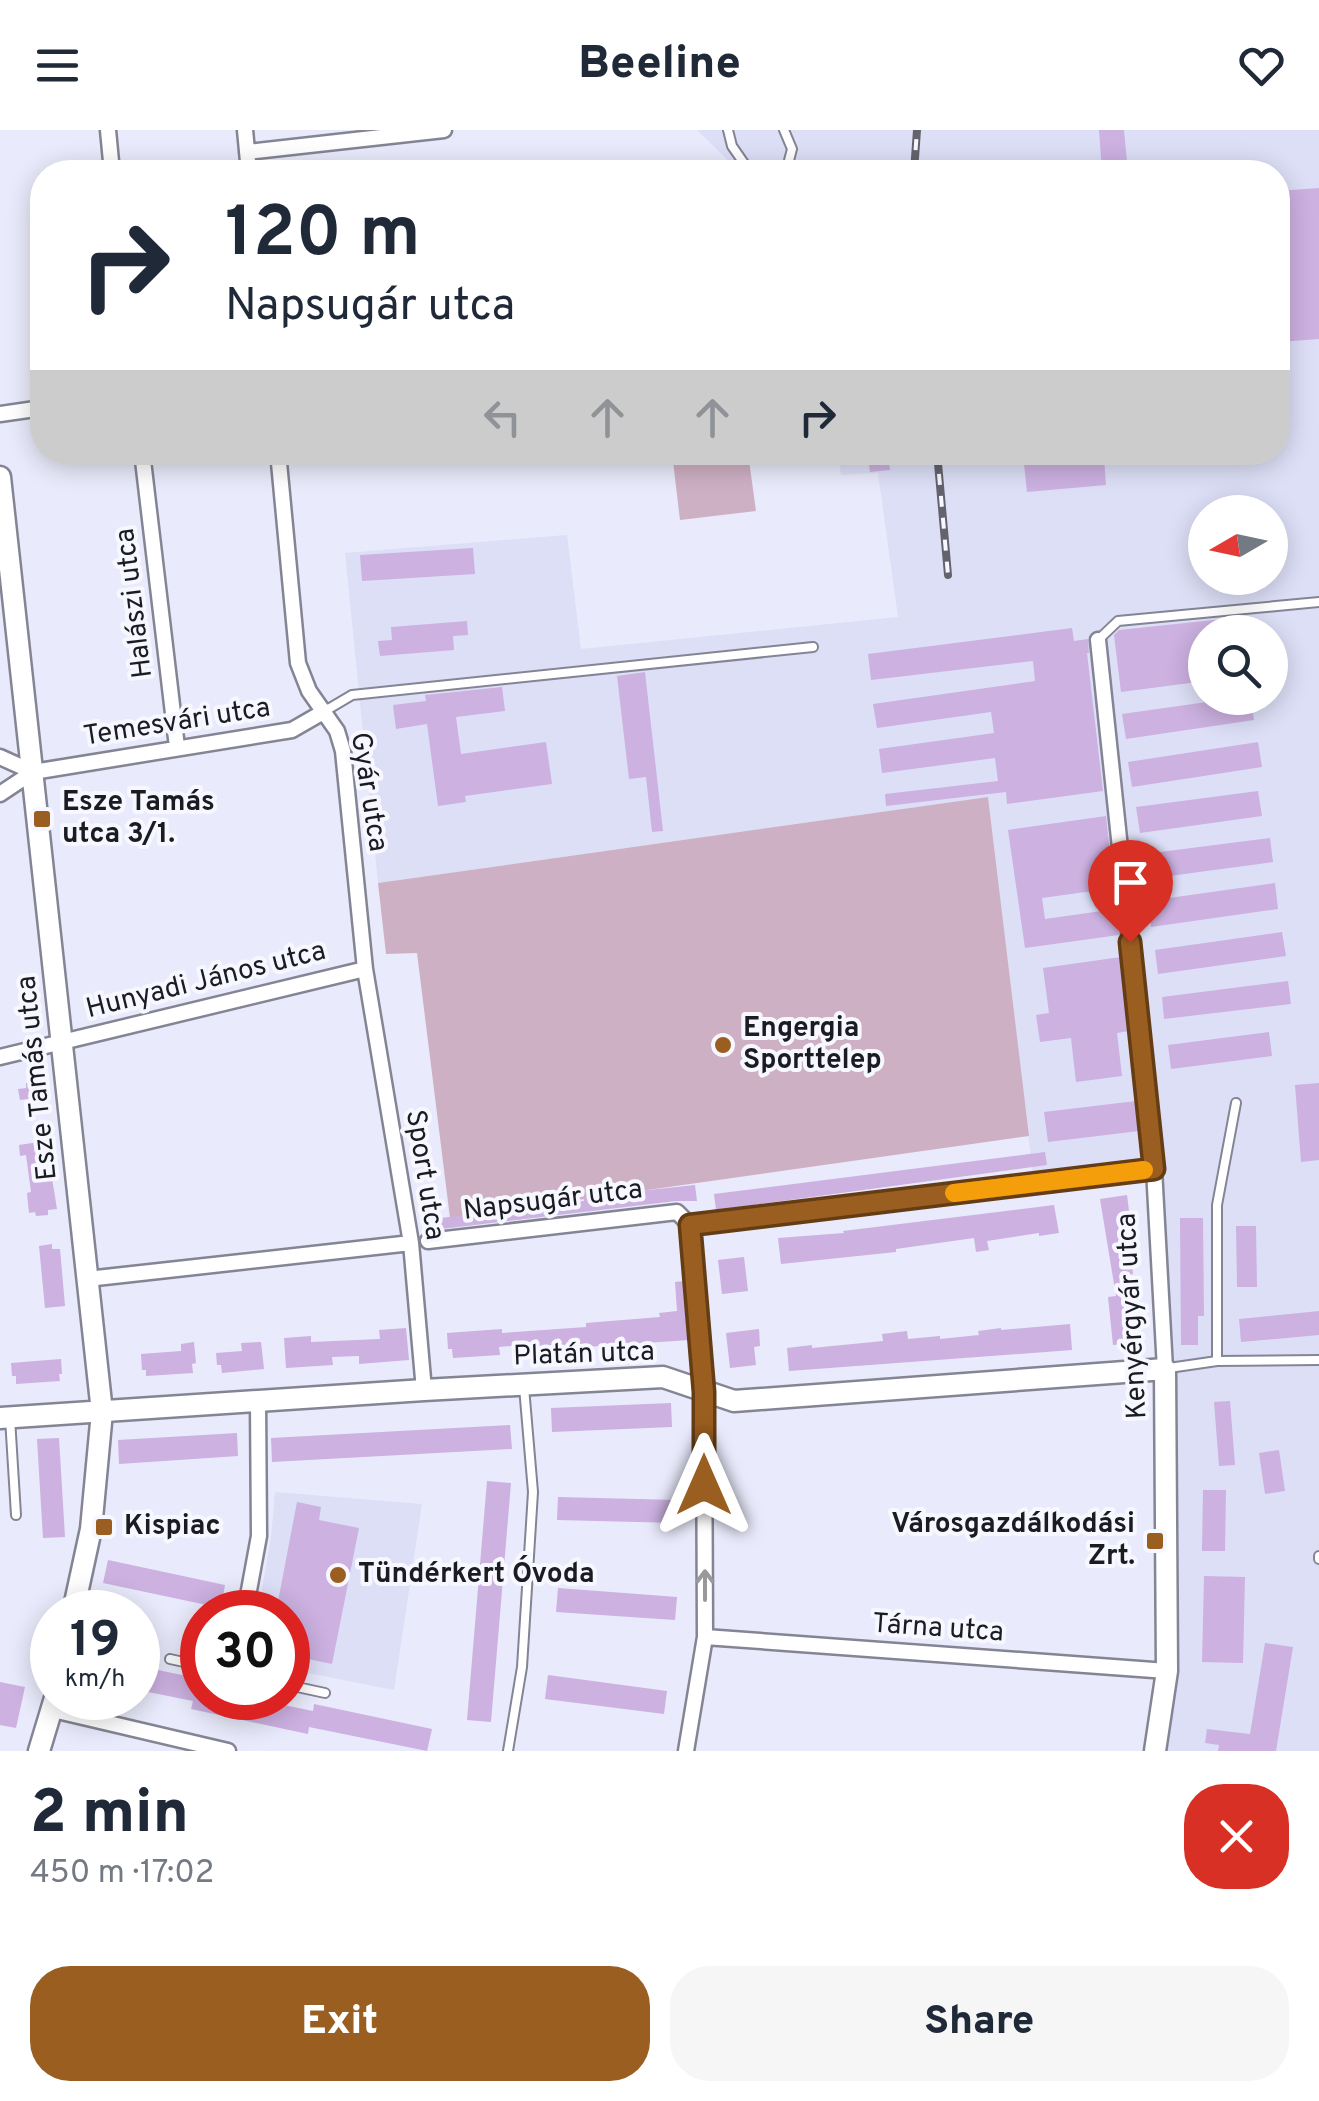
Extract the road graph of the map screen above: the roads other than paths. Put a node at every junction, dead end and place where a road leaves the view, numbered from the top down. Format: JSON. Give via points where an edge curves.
{"nodes":[{"id":1,"x":108,"y":130,"type":"edge"},
{"id":2,"x":244,"y":130,"type":"edge"},
{"id":3,"x":444,"y":130,"type":"edge"},
{"id":4,"x":728,"y":130,"type":"edge"},
{"id":5,"x":784,"y":130,"type":"edge"},
{"id":6,"x":247,"y":152,"type":"junction"},
{"id":7,"x":111,"y":160,"type":"edge"},
{"id":8,"x":248,"y":160,"type":"edge"},
{"id":9,"x":742,"y":160,"type":"edge"},
{"id":10,"x":789,"y":160,"type":"edge"},
{"id":11,"x":30,"y":410,"type":"edge"},
{"id":12,"x":0,"y":414,"type":"edge"},
{"id":13,"x":144,"y":465,"type":"edge"},
{"id":14,"x":279,"y":465,"type":"edge"},
{"id":15,"x":0,"y":477,"type":"edge"},
{"id":16,"x":1319,"y":602,"type":"edge"},
{"id":17,"x":1098,"y":640,"type":"joint"},
{"id":18,"x":813,"y":647,"type":"dead end"},
{"id":19,"x":325,"y":711,"type":"junction"},
{"id":20,"x":177,"y":747,"type":"junction"},
{"id":21,"x":0,"y":757,"type":"edge"},
{"id":22,"x":33,"y":772,"type":"junction"},
{"id":23,"x":0,"y":794,"type":"edge"},
{"id":24,"x":365,"y":969,"type":"junction"},
{"id":25,"x":62,"y":1042,"type":"junction"},
{"id":26,"x":0,"y":1058,"type":"edge"},
{"id":27,"x":1236,"y":1103,"type":"dead end"},
{"id":28,"x":1154,"y":1169,"type":"junction"},
{"id":29,"x":690,"y":1225,"type":"junction"},
{"id":30,"x":428,"y":1241,"type":"dead end"},
{"id":31,"x":411,"y":1243,"type":"junction"},
{"id":32,"x":88,"y":1279,"type":"junction"},
{"id":33,"x":1319,"y":1360,"type":"edge"},
{"id":34,"x":1217,"y":1361,"type":"junction"},
{"id":35,"x":1166,"y":1369,"type":"junction"},
{"id":36,"x":524,"y":1384,"type":"junction"},
{"id":37,"x":424,"y":1390,"type":"junction"},
{"id":38,"x":704,"y":1392,"type":"junction"},
{"id":39,"x":258,"y":1401,"type":"junction"},
{"id":40,"x":102,"y":1412,"type":"junction"},
{"id":41,"x":5,"y":1418,"type":"edge"},
{"id":42,"x":16,"y":1515,"type":"dead end"},
{"id":43,"x":78,"y":1590,"type":"edge"},
{"id":44,"x":249,"y":1590,"type":"edge"},
{"id":45,"x":705,"y":1637,"type":"junction"},
{"id":46,"x":170,"y":1659,"type":"dead end"},
{"id":47,"x":180,"y":1661,"type":"edge"},
{"id":48,"x":1167,"y":1671,"type":"junction"},
{"id":49,"x":310,"y":1690,"type":"edge"},
{"id":50,"x":325,"y":1693,"type":"dead end"},
{"id":51,"x":49,"y":1720,"type":"edge"},
{"id":52,"x":113,"y":1720,"type":"edge"},
{"id":53,"x":38,"y":1751,"type":"edge"},
{"id":54,"x":228,"y":1751,"type":"edge"},
{"id":55,"x":508,"y":1751,"type":"edge"},
{"id":56,"x":686,"y":1751,"type":"edge"},
{"id":57,"x":1155,"y":1751,"type":"edge"}],
"edges":[{"from":1,"to":7,"type":"street"},
{"from":2,"to":6,"type":"street"},
{"from":3,"to":6,"type":"street"},
{"from":4,"to":9,"type":"lane"},
{"from":5,"to":10,"type":"lane"},
{"from":6,"to":8,"type":"street"},
{"from":11,"to":12,"type":"street"},
{"from":13,"to":20,"type":"street","name":"Halászi utca"},
{"from":14,"to":19,"type":"street","name":"Gyár utca","via":[[298,663]]},
{"from":15,"to":22,"type":"street","name":"Esze Tamás utca"},
{"from":16,"to":17,"type":"lane","via":[[1118,620]]},
{"from":17,"to":28,"type":"street","name":"Kenyérgyár utca"},
{"from":18,"to":19,"type":"lane","via":[[352,695]]},
{"from":19,"to":20,"type":"street","name":"Temesvári utca","via":[[292,730]]},
{"from":19,"to":24,"type":"street","name":"Gyár utca","via":[[343,751]]},
{"from":20,"to":22,"type":"street","name":"Temesvári utca"},
{"from":21,"to":22,"type":"street"},
{"from":22,"to":23,"type":"street"},
{"from":22,"to":25,"type":"street","name":"Esze Tamás utca"},
{"from":24,"to":25,"type":"street","name":"Hunyadi János utca"},
{"from":24,"to":31,"type":"street","name":"Sport utca"},
{"from":25,"to":26,"type":"street","name":"Hunyadi János utca"},
{"from":25,"to":32,"type":"street","name":"Esze Tamás utca"},
{"from":27,"to":34,"type":"lane","via":[[1217,1205]]},
{"from":28,"to":29,"type":"street","name":"Napsugár utca"},
{"from":28,"to":35,"type":"street","name":"Kenyérgyár utca"},
{"from":29,"to":30,"type":"street","name":"Napsugár utca","via":[[677,1212]]},
{"from":29,"to":38,"type":"street"},
{"from":31,"to":32,"type":"street"},
{"from":31,"to":37,"type":"street","name":"Sport utca"},
{"from":32,"to":40,"type":"street","name":"Esze Tamás utca"},
{"from":33,"to":34,"type":"lane"},
{"from":34,"to":35,"type":"lane"},
{"from":35,"to":38,"type":"street","name":"Platán utca","via":[[734,1401]]},
{"from":35,"to":48,"type":"street","name":"Kenyérgyár utca"},
{"from":36,"to":37,"type":"street","name":"Platán utca"},
{"from":36,"to":38,"type":"street","name":"Platán utca","via":[[664,1377]]},
{"from":36,"to":55,"type":"lane","via":[[532,1492],[522,1667]]},
{"from":37,"to":39,"type":"street","name":"Platán utca"},
{"from":45,"to":38,"type":"street","one_way":true},
{"from":39,"to":40,"type":"street","name":"Platán utca"},
{"from":39,"to":44,"type":"street","via":[[260,1536]]},
{"from":40,"to":41,"type":"street","name":"Platán utca"},
{"from":40,"to":43,"type":"street","name":"Esze Tamás utca"},
{"from":41,"to":42,"type":"lane"},
{"from":45,"to":48,"type":"street","name":"Tárna utca"},
{"from":45,"to":56,"type":"street"},
{"from":46,"to":47,"type":"lane"},
{"from":48,"to":57,"type":"street","name":"Kenyérgyár utca"},
{"from":49,"to":50,"type":"lane"},
{"from":51,"to":53,"type":"street"},
{"from":52,"to":54,"type":"street"}]}
